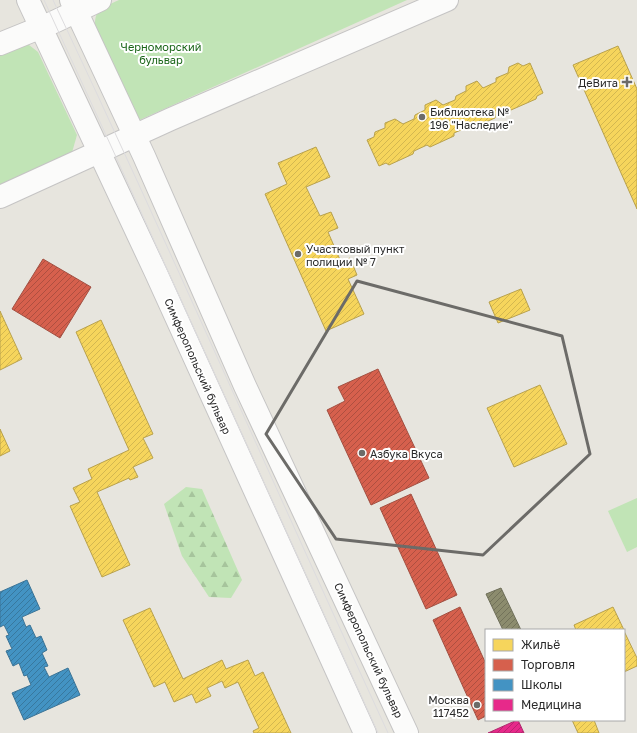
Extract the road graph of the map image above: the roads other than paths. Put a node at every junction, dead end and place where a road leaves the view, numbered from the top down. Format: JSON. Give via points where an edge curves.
{"nodes":[{"id":1,"x":28,"y":0,"type":"edge"},
{"id":2,"x":100,"y":0,"type":"edge"},
{"id":3,"x":447,"y":0,"type":"edge"},
{"id":4,"x":74,"y":6,"type":"edge"},
{"id":5,"x":41,"y":27,"type":"junction"},
{"id":6,"x":0,"y":44,"type":"edge"},
{"id":7,"x":134,"y":136,"type":"junction"},
{"id":8,"x":99,"y":151,"type":"junction"},
{"id":9,"x":0,"y":197,"type":"edge"},
{"id":10,"x":365,"y":733,"type":"edge"},
{"id":11,"x":407,"y":733,"type":"edge"}],
"edges":[{"from":1,"to":5,"type":"main road","name":"Симферопольский бульвар"},
{"from":2,"to":4,"type":"main road"},
{"from":3,"to":7,"type":"main road"},
{"from":4,"to":5,"type":"main road"},
{"from":4,"to":7,"type":"main road","name":"Симферопольский бульвар"},
{"from":5,"to":6,"type":"main road"},
{"from":5,"to":8,"type":"main road","name":"Симферопольский бульвар"},
{"from":7,"to":8,"type":"main road"},
{"from":7,"to":11,"type":"main road","name":"Симферопольский бульвар","via":[[245,386]]},
{"from":8,"to":9,"type":"main road"},
{"from":8,"to":10,"type":"main road","name":"Симферопольский бульвар"}]}
